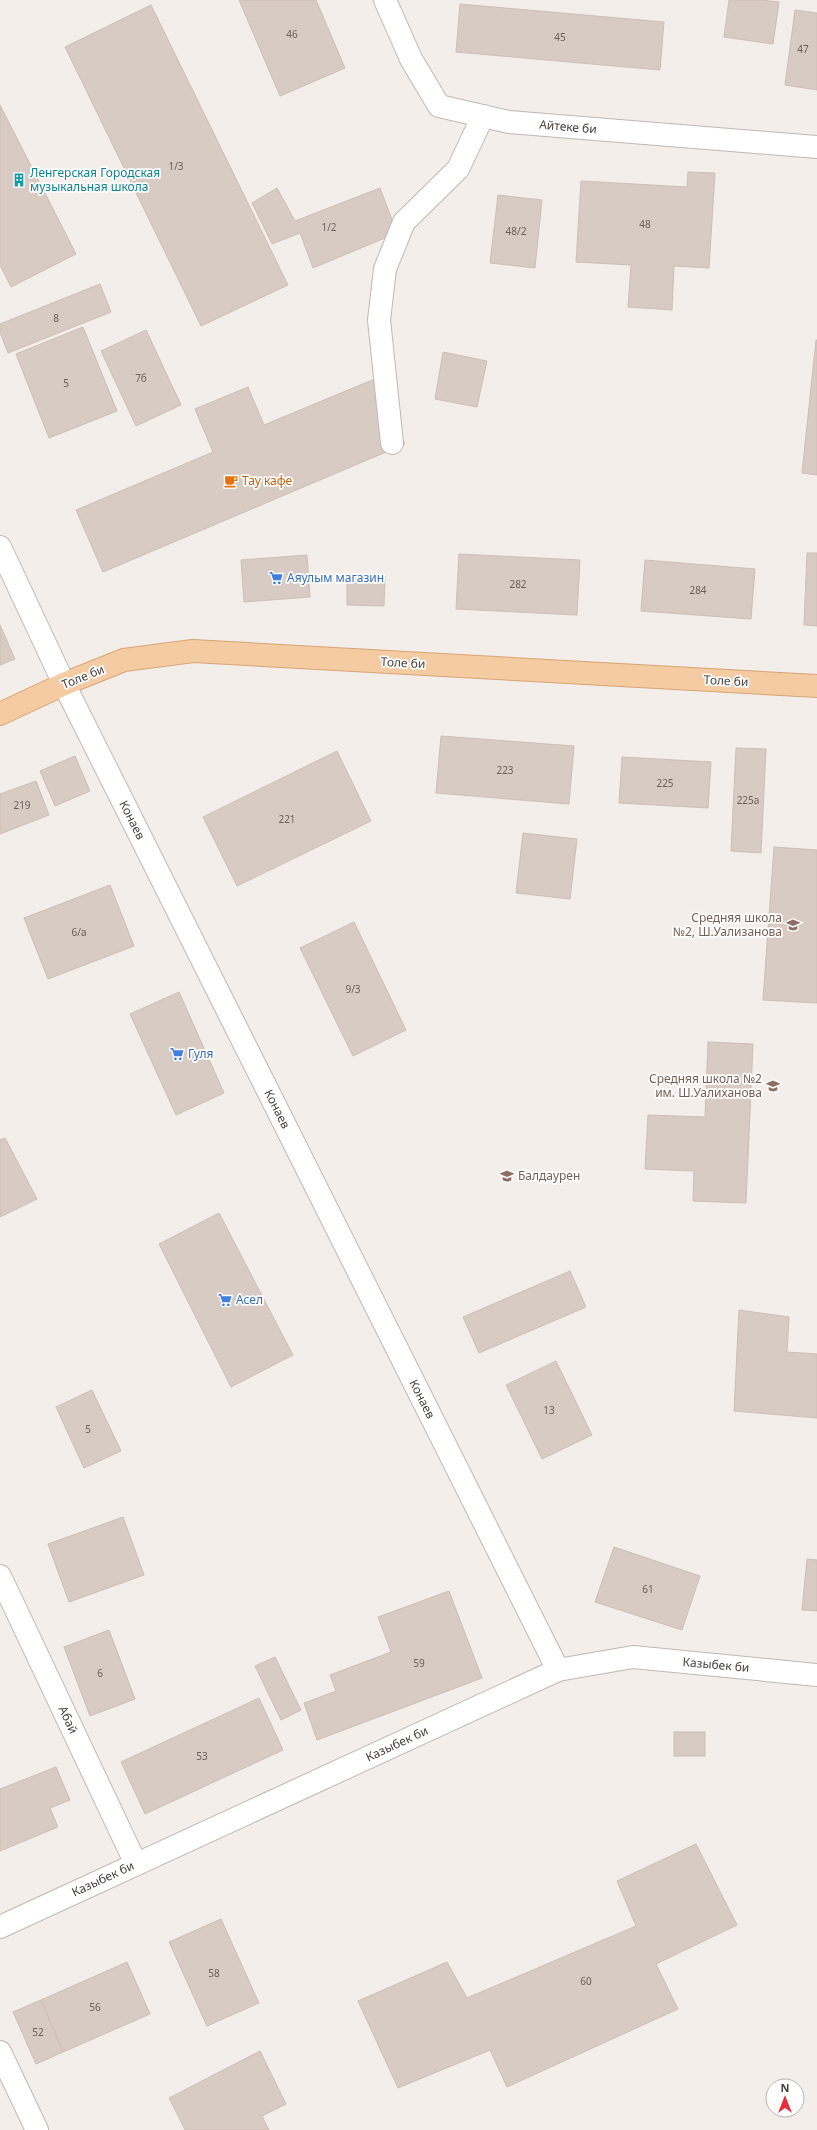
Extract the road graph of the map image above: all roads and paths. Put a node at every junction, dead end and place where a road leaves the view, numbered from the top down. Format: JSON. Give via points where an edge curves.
{"nodes":[{"id":1,"x":385,"y":0,"type":"edge"},
{"id":2,"x":483,"y":116,"type":"junction"},
{"id":3,"x":817,"y":147,"type":"edge"},
{"id":4,"x":392,"y":443,"type":"dead end"},
{"id":5,"x":0,"y":547,"type":"edge"},
{"id":6,"x":64,"y":684,"type":"junction"},
{"id":7,"x":817,"y":686,"type":"edge"},
{"id":8,"x":0,"y":714,"type":"edge"},
{"id":9,"x":0,"y":1576,"type":"edge"},
{"id":10,"x":558,"y":1670,"type":"junction"},
{"id":11,"x":817,"y":1675,"type":"edge"},
{"id":12,"x":136,"y":1864,"type":"junction"},
{"id":13,"x":0,"y":1927,"type":"edge"},
{"id":14,"x":0,"y":2052,"type":"edge"},
{"id":15,"x":37,"y":2130,"type":"edge"}],
"edges":[{"from":1,"to":2,"type":"street","name":"Айтеке би","via":[[411,59],[439,106]]},
{"from":2,"to":3,"type":"street","name":"Айтеке би","via":[[509,122]]},
{"from":2,"to":4,"type":"street","via":[[458,169],[404,222],[385,270],[379,320]]},
{"from":5,"to":6,"type":"street","name":"Конаев"},
{"from":6,"to":7,"type":"main road","name":"Толе би","via":[[124,660],[193,651]]},
{"from":6,"to":8,"type":"main road","name":"Толе би"},
{"from":6,"to":10,"type":"street","name":"Конаев"},
{"from":9,"to":12,"type":"street","name":"Абай"},
{"from":10,"to":11,"type":"street","name":"Казыбек би","via":[[633,1657]]},
{"from":10,"to":12,"type":"street","name":"Казыбек би"},
{"from":12,"to":13,"type":"street","name":"Казыбек би"},
{"from":14,"to":15,"type":"street"}]}
